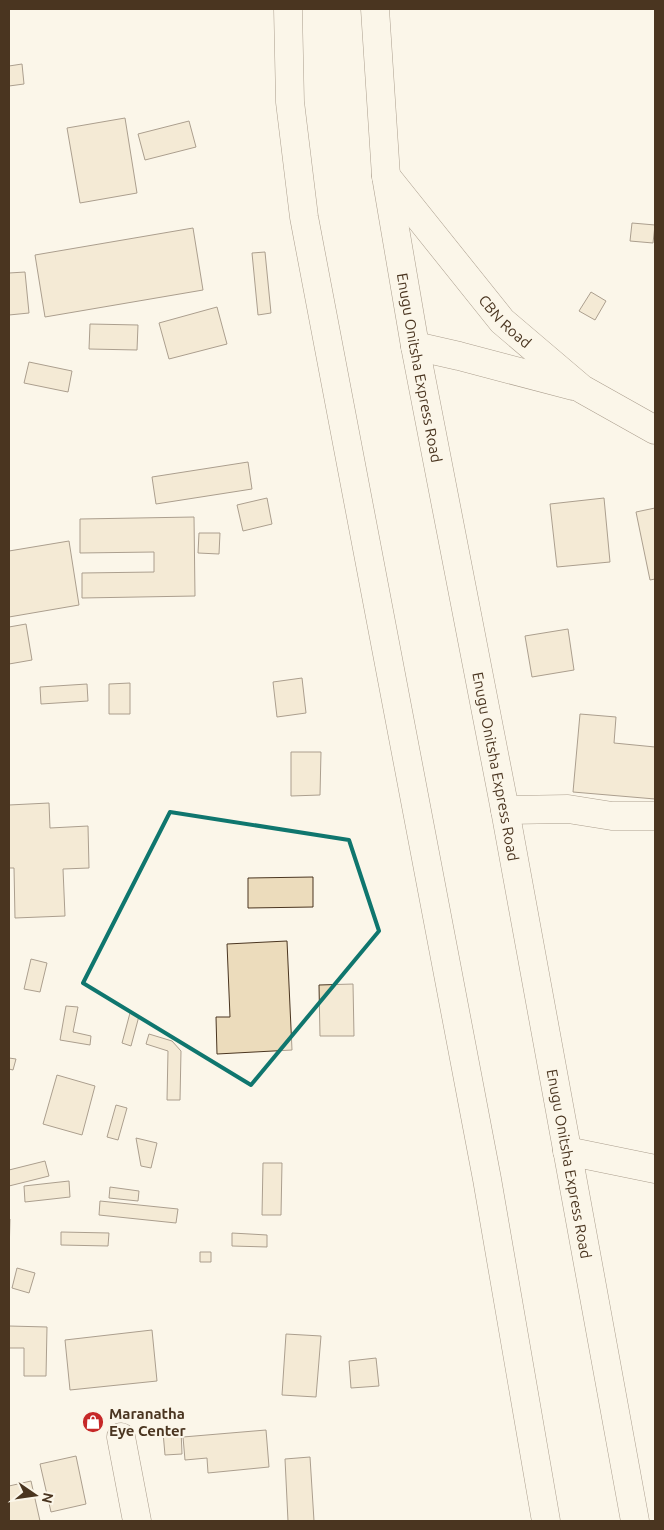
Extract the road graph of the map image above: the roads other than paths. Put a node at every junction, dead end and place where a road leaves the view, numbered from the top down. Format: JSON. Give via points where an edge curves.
{"nodes":[{"id":1,"x":288,"y":9,"type":"edge"},
{"id":2,"x":375,"y":9,"type":"edge"},
{"id":3,"x":386,"y":176,"type":"junction"},
{"id":4,"x":415,"y":346,"type":"junction"},
{"id":5,"x":582,"y":389,"type":"junction"},
{"id":6,"x":655,"y":430,"type":"edge"},
{"id":7,"x":504,"y":810,"type":"junction"},
{"id":8,"x":655,"y":816,"type":"edge"},
{"id":9,"x":567,"y":1151,"type":"junction"},
{"id":10,"x":655,"y":1169,"type":"edge"},
{"id":11,"x":121,"y":1438,"type":"dead end"},
{"id":12,"x":137,"y":1521,"type":"edge"},
{"id":13,"x":546,"y":1521,"type":"edge"},
{"id":14,"x":636,"y":1521,"type":"edge"}],
"edges":[{"from":1,"to":13,"type":"main road","via":[[290,102],[304,217],[485,1170]]},
{"from":2,"to":3,"type":"main road","name":"Enugu Onitsha Express Road"},
{"from":3,"to":4,"type":"main road","name":"Enugu Onitsha Express Road"},
{"from":3,"to":5,"type":"main road","name":"CBN Road","via":[[502,321]]},
{"from":4,"to":5,"type":"main road"},
{"from":4,"to":7,"type":"main road","name":"Enugu Onitsha Express Road"},
{"from":5,"to":6,"type":"main road","name":"CBN Road"},
{"from":7,"to":8,"type":"main road","via":[[568,809],[612,816]]},
{"from":7,"to":9,"type":"main road","name":"Enugu Onitsha Express Road"},
{"from":9,"to":10,"type":"main road"},
{"from":9,"to":14,"type":"main road","name":"Enugu Onitsha Express Road"},
{"from":11,"to":12,"type":"main road"}]}
